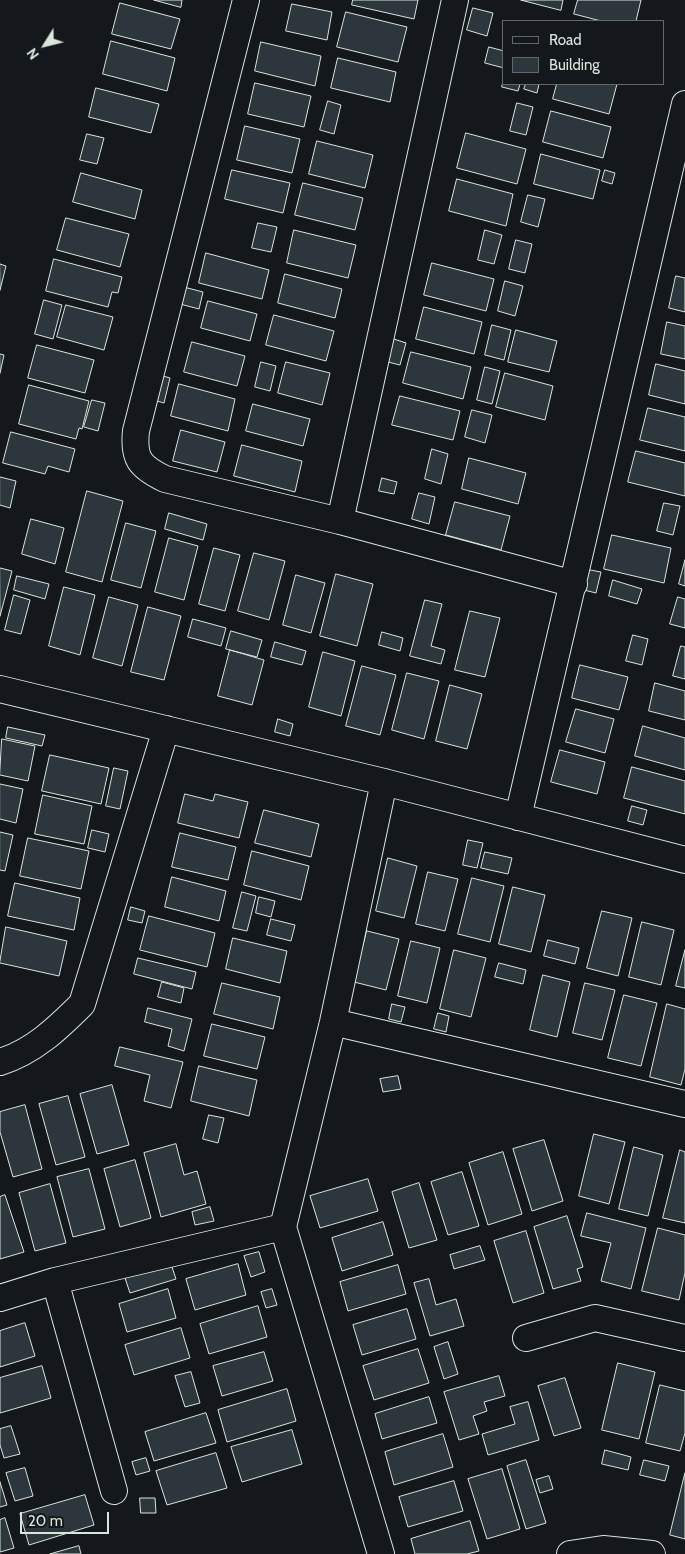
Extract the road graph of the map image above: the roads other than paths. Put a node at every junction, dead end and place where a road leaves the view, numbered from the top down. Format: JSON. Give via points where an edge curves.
{"nodes":[{"id":1,"x":246,"y":0,"type":"edge"},
{"id":2,"x":455,"y":0,"type":"edge"},
{"id":3,"x":685,"y":104,"type":"edge"},
{"id":4,"x":340,"y":522,"type":"junction"},
{"id":5,"x":574,"y":584,"type":"junction"},
{"id":6,"x":0,"y":689,"type":"edge"},
{"id":7,"x":166,"y":729,"type":"junction"},
{"id":8,"x":384,"y":782,"type":"junction"},
{"id":9,"x":518,"y":817,"type":"junction"},
{"id":10,"x":685,"y":860,"type":"edge"},
{"id":11,"x":333,"y":1022,"type":"junction"},
{"id":12,"x":0,"y":1062,"type":"edge"},
{"id":13,"x":685,"y":1104,"type":"edge"},
{"id":14,"x":283,"y":1227,"type":"junction"},
{"id":15,"x":55,"y":1281,"type":"junction"},
{"id":16,"x":0,"y":1298,"type":"edge"},
{"id":17,"x":526,"y":1338,"type":"dead end"},
{"id":18,"x":685,"y":1338,"type":"edge"},
{"id":19,"x":114,"y":1491,"type":"dead end"},
{"id":20,"x":381,"y":1554,"type":"edge"},
{"id":21,"x":570,"y":1554,"type":"edge"},
{"id":22,"x":651,"y":1554,"type":"edge"}],
"edges":[{"from":1,"to":4,"type":"street","via":[[134,449],[147,470],[165,479]]},
{"from":2,"to":4,"type":"street"},
{"from":3,"to":5,"type":"street"},
{"from":4,"to":5,"type":"street"},
{"from":5,"to":9,"type":"street"},
{"from":6,"to":7,"type":"street"},
{"from":7,"to":8,"type":"street"},
{"from":7,"to":12,"type":"street","via":[[82,1004],[49,1037]]},
{"from":8,"to":9,"type":"street"},
{"from":8,"to":11,"type":"street"},
{"from":9,"to":10,"type":"street"},
{"from":11,"to":13,"type":"street"},
{"from":11,"to":14,"type":"street"},
{"from":14,"to":15,"type":"street"},
{"from":14,"to":20,"type":"street"},
{"from":15,"to":16,"type":"street"},
{"from":15,"to":19,"type":"street"},
{"from":17,"to":18,"type":"street","via":[[595,1318]]},
{"from":21,"to":22,"type":"street","via":[[603,1549]]}]}
